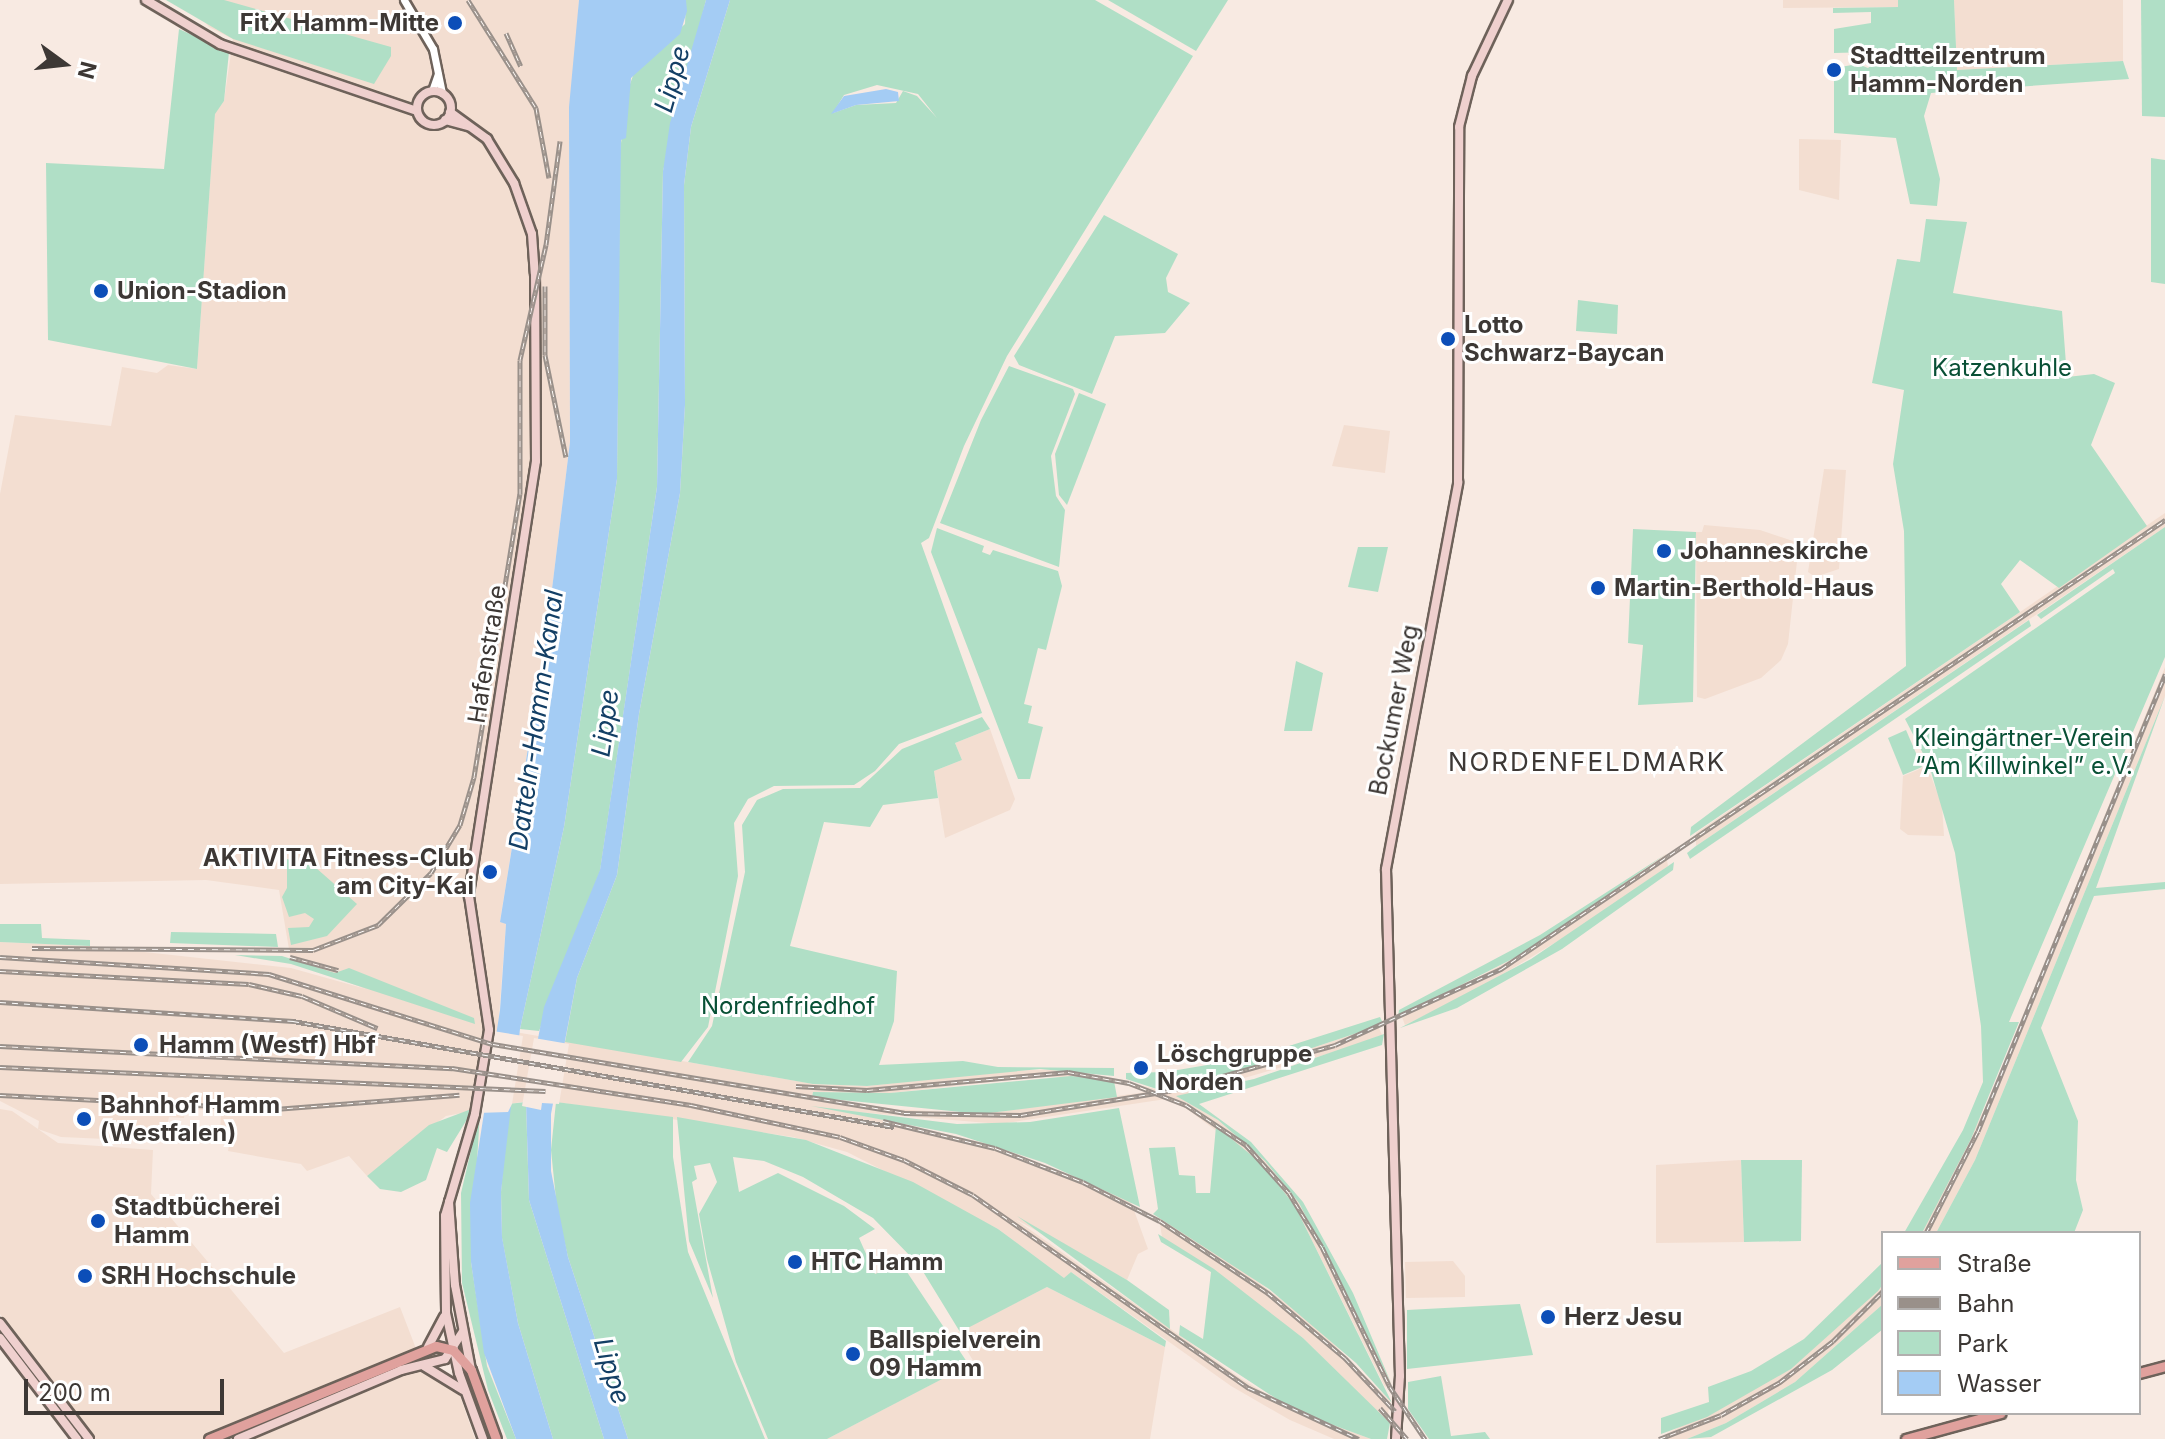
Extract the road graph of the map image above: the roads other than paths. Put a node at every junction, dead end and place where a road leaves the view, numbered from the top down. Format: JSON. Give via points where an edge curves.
{"nodes":[{"id":1,"x":146,"y":0,"type":"edge"},
{"id":2,"x":404,"y":0,"type":"edge"},
{"id":3,"x":1508,"y":0,"type":"edge"},
{"id":4,"x":438,"y":74,"type":"junction"},
{"id":5,"x":432,"y":91,"type":"junction"},
{"id":6,"x":442,"y":93,"type":"junction"},
{"id":7,"x":417,"y":107,"type":"junction"},
{"id":8,"x":448,"y":116,"type":"junction"},
{"id":9,"x":449,"y":1202,"type":"junction"},
{"id":10,"x":446,"y":1313,"type":"junction"},
{"id":11,"x":0,"y":1323,"type":"edge"},
{"id":12,"x":463,"y":1331,"type":"junction"},
{"id":13,"x":0,"y":1338,"type":"edge"},
{"id":14,"x":428,"y":1347,"type":"junction"},
{"id":15,"x":453,"y":1350,"type":"junction"},
{"id":16,"x":423,"y":1365,"type":"junction"},
{"id":17,"x":2165,"y":1366,"type":"edge"},
{"id":18,"x":471,"y":1370,"type":"junction"},
{"id":19,"x":2141,"y":1372,"type":"edge"},
{"id":20,"x":465,"y":1392,"type":"junction"},
{"id":21,"x":306,"y":1404,"type":"junction"},
{"id":22,"x":1994,"y":1415,"type":"edge"},
{"id":23,"x":63,"y":1421,"type":"junction"},
{"id":24,"x":70,"y":1439,"type":"edge"},
{"id":25,"x":77,"y":1439,"type":"edge"},
{"id":26,"x":89,"y":1439,"type":"edge"},
{"id":27,"x":209,"y":1439,"type":"edge"},
{"id":28,"x":238,"y":1439,"type":"edge"},
{"id":29,"x":483,"y":1439,"type":"edge"},
{"id":30,"x":496,"y":1439,"type":"edge"},
{"id":31,"x":1396,"y":1439,"type":"edge"},
{"id":32,"x":1906,"y":1439,"type":"edge"}],
"edges":[{"from":1,"to":7,"type":"main road","via":[[220,44]]},
{"from":2,"to":4,"type":"street","via":[[433,49]]},
{"from":3,"to":31,"type":"main road","name":"Bockumer Weg","via":[[1472,76],[1459,127],[1461,455],[1386,869],[1400,1376]]},
{"from":4,"to":5,"type":"street"},
{"from":4,"to":6,"type":"street"},
{"from":5,"to":6,"type":"main road"},
{"from":5,"to":7,"type":"main road"},
{"from":6,"to":8,"type":"main road"},
{"from":7,"to":8,"type":"main road","name":"Hafenstraße","via":[[426,123]]},
{"from":8,"to":9,"type":"main road","name":"Hafenstraße","via":[[494,147],[527,215],[534,251],[538,423],[532,494],[469,896],[489,1030],[475,1114],[453,1173]]},
{"from":9,"to":10,"type":"main road","name":"Hafenstraße"},
{"from":9,"to":12,"type":"main road","name":"Hafenstraße"},
{"from":10,"to":14,"type":"main road"},
{"from":10,"to":15,"type":"main road","name":"Hafenstraße"},
{"from":11,"to":26,"type":"main road"},
{"from":12,"to":15,"type":"main road"},
{"from":12,"to":18,"type":"main road","name":"Hafenstraße"},
{"from":13,"to":23,"type":"main road"},
{"from":14,"to":15,"type":"main road"},
{"from":14,"to":21,"type":"main road"},
{"from":15,"to":16,"type":"main road"},
{"from":15,"to":18,"type":"main road"},
{"from":15,"to":20,"type":"main road","name":"Hafenstraße"},
{"from":16,"to":20,"type":"main road"},
{"from":16,"to":21,"type":"main road"},
{"from":17,"to":19,"type":"main road"},
{"from":18,"to":30,"type":"main road","name":"Hafenstraße"},
{"from":20,"to":29,"type":"main road","name":"Hafenstraße"},
{"from":21,"to":27,"type":"main road"},
{"from":21,"to":28,"type":"main road"},
{"from":22,"to":32,"type":"main road"},
{"from":23,"to":24,"type":"main road"},
{"from":23,"to":25,"type":"main road"}]}
